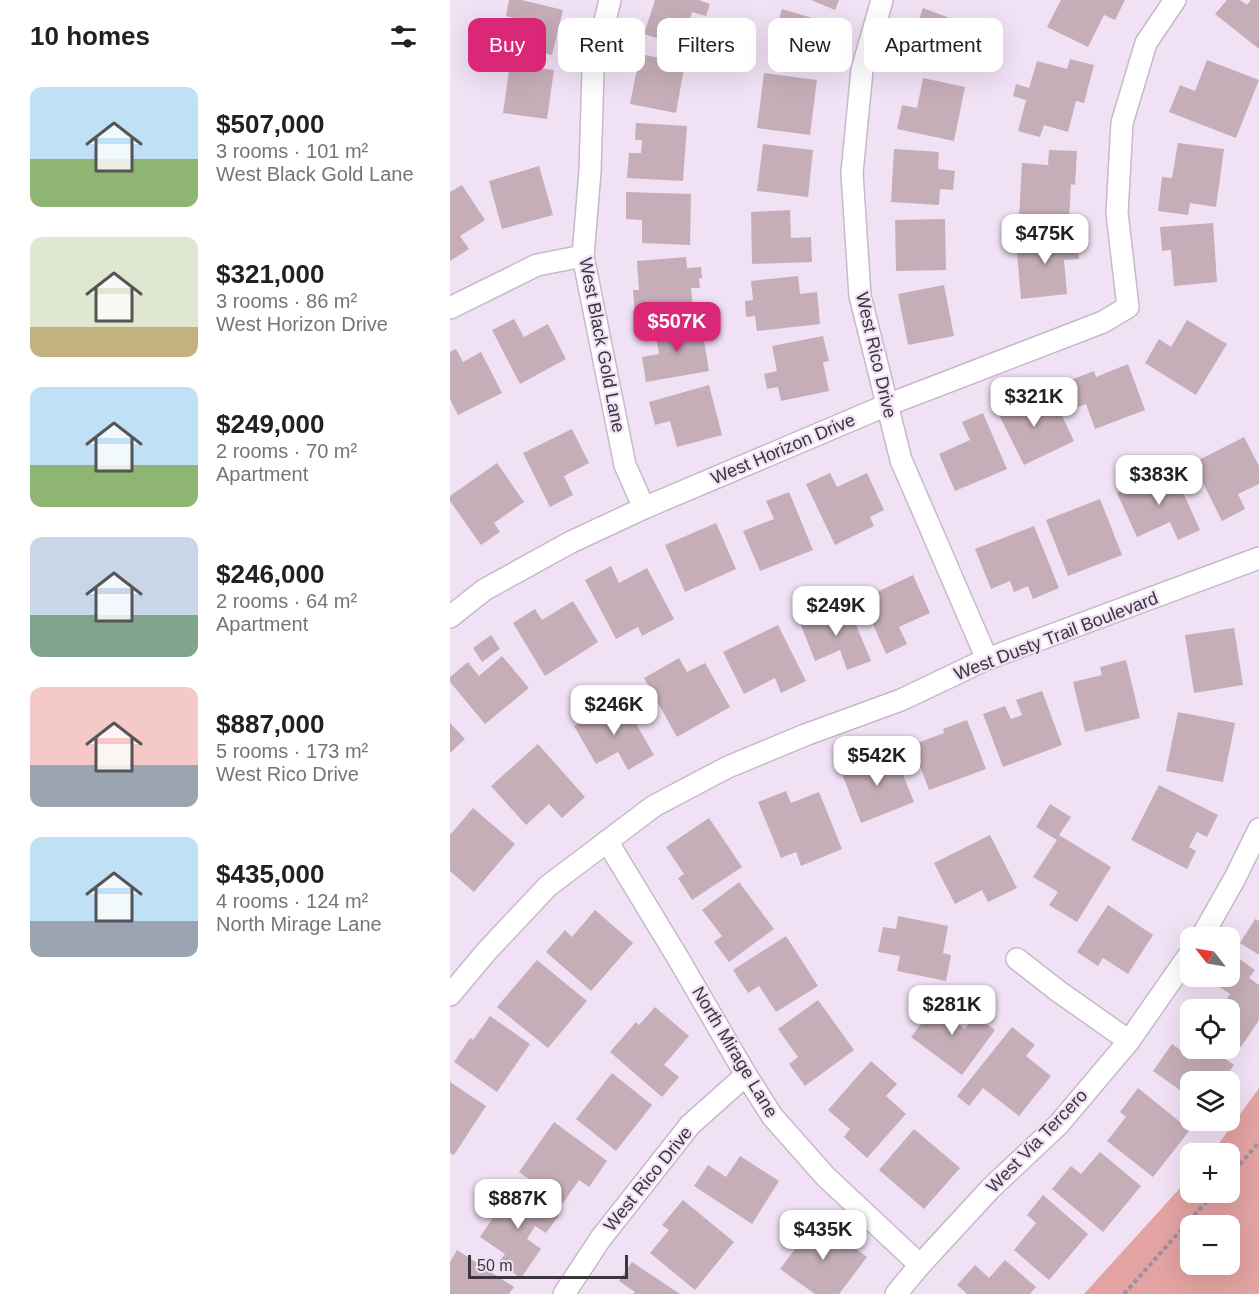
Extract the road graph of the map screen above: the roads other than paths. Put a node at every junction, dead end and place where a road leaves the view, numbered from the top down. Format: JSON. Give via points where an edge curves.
{"nodes":[{"id":1,"x":610,"y":0,"type":"edge"},
{"id":2,"x":882,"y":0,"type":"edge"},
{"id":3,"x":1174,"y":0,"type":"edge"},
{"id":4,"x":583,"y":256,"type":"junction"},
{"id":5,"x":450,"y":308,"type":"edge"},
{"id":6,"x":887,"y":405,"type":"junction"},
{"id":7,"x":644,"y":508,"type":"junction"},
{"id":8,"x":1258,"y":563,"type":"edge"},
{"id":9,"x":450,"y":617,"type":"edge"},
{"id":10,"x":987,"y":659,"type":"junction"},
{"id":11,"x":1259,"y":829,"type":"edge"},
{"id":12,"x":607,"y":841,"type":"junction"},
{"id":13,"x":1207,"y":927,"type":"edge"},
{"id":14,"x":1017,"y":959,"type":"dead end"},
{"id":15,"x":1180,"y":968,"type":"edge"},
{"id":16,"x":450,"y":995,"type":"edge"},
{"id":17,"x":1129,"y":1041,"type":"junction"},
{"id":18,"x":746,"y":1075,"type":"junction"},
{"id":19,"x":920,"y":1265,"type":"junction"},
{"id":20,"x":564,"y":1294,"type":"edge"},
{"id":21,"x":896,"y":1294,"type":"edge"}],
"edges":[{"from":1,"to":4,"type":"street","name":"West Black Gold Lane","via":[[593,71]]},
{"from":2,"to":6,"type":"street","name":"West Rico Drive","via":[[862,70],[852,173],[860,296]]},
{"from":3,"to":6,"type":"street","name":"West Horizon Drive","via":[[1146,43],[1122,123],[1117,213],[1128,307],[1103,322]]},
{"from":4,"to":5,"type":"street","via":[[537,265]]},
{"from":4,"to":7,"type":"street","name":"West Black Gold Lane","via":[[625,465]]},
{"from":6,"to":7,"type":"street","name":"West Horizon Drive"},
{"from":6,"to":10,"type":"street","name":"West Rico Drive","via":[[901,460]]},
{"from":7,"to":9,"type":"street","name":"West Horizon Drive","via":[[571,542],[484,590]]},
{"from":8,"to":10,"type":"street","name":"West Dusty Trail Boulevard"},
{"from":10,"to":12,"type":"street","name":"West Dusty Trail Boulevard","via":[[901,700],[728,766],[654,806]]},
{"from":11,"to":13,"type":"street"},
{"from":12,"to":16,"type":"street","name":"West Dusty Trail Boulevard","via":[[549,886]]},
{"from":12,"to":18,"type":"street","name":"North Mirage Lane"},
{"from":14,"to":17,"type":"street"},
{"from":15,"to":17,"type":"street","name":"West Via Tercero"},
{"from":17,"to":19,"type":"street","name":"West Via Tercero","via":[[1059,1125],[991,1188]]},
{"from":18,"to":19,"type":"street","name":"North Mirage Lane","via":[[772,1116],[826,1177]]},
{"from":18,"to":20,"type":"street","name":"West Rico Drive","via":[[690,1125],[601,1238]]},
{"from":19,"to":21,"type":"street","name":"West Via Tercero"}]}
